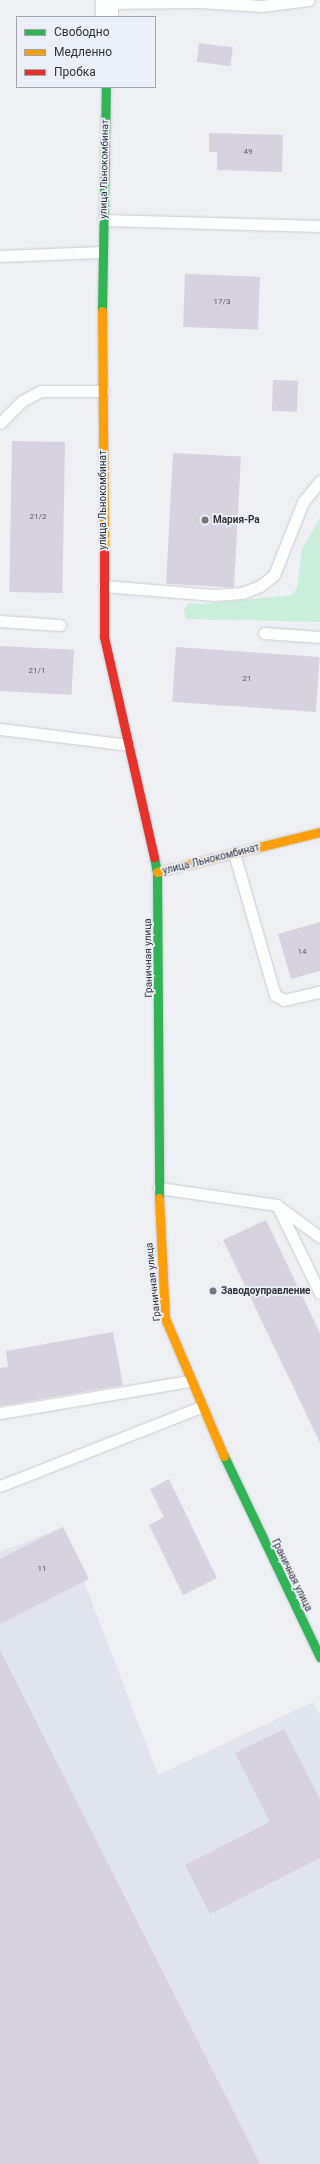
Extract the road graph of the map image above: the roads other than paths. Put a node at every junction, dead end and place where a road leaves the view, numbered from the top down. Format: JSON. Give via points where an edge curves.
{"nodes":[{"id":1,"x":310,"y":0,"type":"edge"},
{"id":2,"x":107,"y":7,"type":"edge"},
{"id":3,"x":106,"y":88,"type":"edge"},
{"id":4,"x":103,"y":220,"type":"junction"},
{"id":5,"x":320,"y":226,"type":"edge"},
{"id":6,"x":102,"y":252,"type":"junction"},
{"id":7,"x":0,"y":256,"type":"edge"},
{"id":8,"x":103,"y":391,"type":"junction"},
{"id":9,"x":0,"y":423,"type":"edge"},
{"id":10,"x":320,"y":481,"type":"edge"},
{"id":11,"x":104,"y":586,"type":"junction"},
{"id":12,"x":0,"y":621,"type":"edge"},
{"id":13,"x":60,"y":625,"type":"dead end"},
{"id":14,"x":264,"y":633,"type":"dead end"},
{"id":15,"x":320,"y":637,"type":"edge"},
{"id":16,"x":0,"y":729,"type":"edge"},
{"id":17,"x":128,"y":745,"type":"junction"},
{"id":18,"x":320,"y":832,"type":"edge"},
{"id":19,"x":234,"y":853,"type":"junction"},
{"id":20,"x":157,"y":872,"type":"junction"},
{"id":21,"x":320,"y":992,"type":"edge"},
{"id":22,"x":159,"y":1188,"type":"junction"},
{"id":23,"x":277,"y":1206,"type":"junction"},
{"id":24,"x":320,"y":1237,"type":"edge"},
{"id":25,"x":320,"y":1293,"type":"edge"},
{"id":26,"x":189,"y":1380,"type":"junction"},
{"id":27,"x":201,"y":1407,"type":"junction"},
{"id":28,"x":0,"y":1413,"type":"edge"},
{"id":29,"x":0,"y":1486,"type":"edge"},
{"id":30,"x":320,"y":1657,"type":"edge"}],
"edges":[{"from":1,"to":2,"type":"lane","via":[[262,6],[199,2]]},
{"from":3,"to":4,"type":"street","name":"улица Льнокомбинат"},
{"from":4,"to":5,"type":"lane"},
{"from":4,"to":6,"type":"street","name":"улица Льнокомбинат"},
{"from":6,"to":7,"type":"lane"},
{"from":6,"to":8,"type":"street","name":"улица Льнокомбинат"},
{"from":8,"to":9,"type":"lane","via":[[42,391],[22,401]]},
{"from":8,"to":11,"type":"street","name":"улица Льнокомбинат"},
{"from":10,"to":11,"type":"lane","via":[[303,502],[274,574],[260,586],[242,593],[214,595]]},
{"from":11,"to":17,"type":"street","name":"улица Льнокомбинат","via":[[104,637]]},
{"from":12,"to":13,"type":"lane"},
{"from":14,"to":15,"type":"lane"},
{"from":16,"to":17,"type":"lane"},
{"from":17,"to":20,"type":"street","name":"улица Льнокомбинат"},
{"from":18,"to":19,"type":"street","name":"улица Льнокомбинат"},
{"from":19,"to":20,"type":"street","name":"улица Льнокомбинат"},
{"from":19,"to":21,"type":"lane","via":[[275,995],[284,1000]]},
{"from":20,"to":22,"type":"street","name":"Граничная улица"},
{"from":22,"to":23,"type":"lane"},
{"from":22,"to":26,"type":"street","name":"Граничная улица","via":[[165,1318]]},
{"from":23,"to":24,"type":"lane"},
{"from":23,"to":25,"type":"lane"},
{"from":26,"to":27,"type":"street","name":"Граничная улица"},
{"from":26,"to":28,"type":"lane"},
{"from":27,"to":29,"type":"lane"},
{"from":27,"to":30,"type":"street","name":"Граничная улица","via":[[271,1559]]}]}
